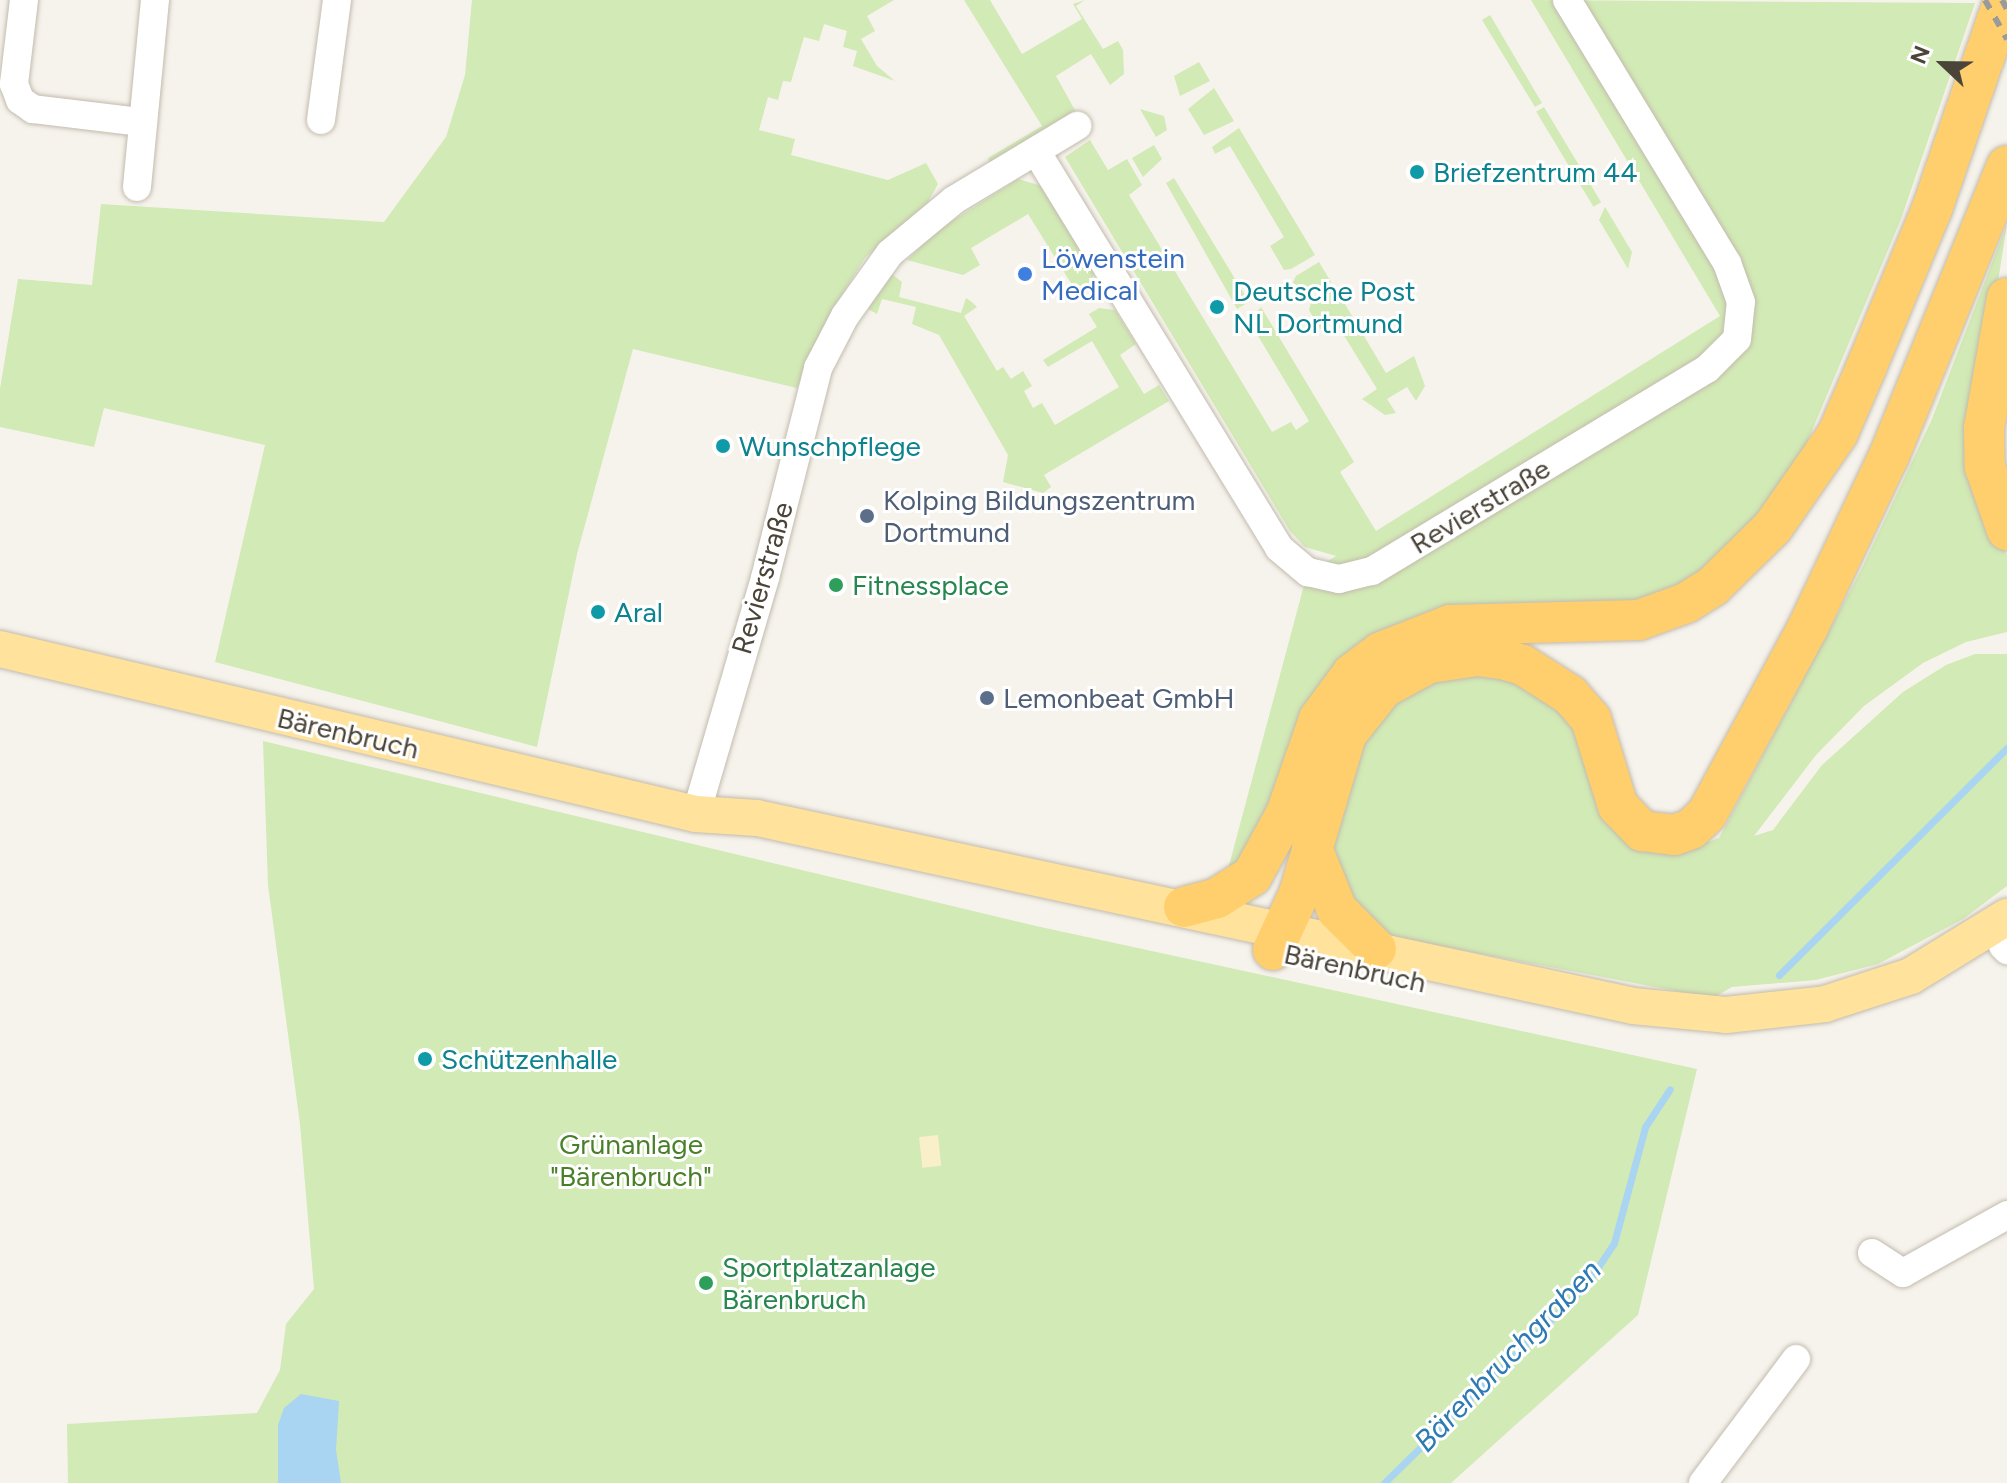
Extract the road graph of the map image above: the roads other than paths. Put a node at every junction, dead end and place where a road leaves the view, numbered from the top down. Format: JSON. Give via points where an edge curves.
{"nodes":[{"id":1,"x":24,"y":0,"type":"edge"},
{"id":2,"x":155,"y":0,"type":"edge"},
{"id":3,"x":337,"y":0,"type":"edge"},
{"id":4,"x":1567,"y":0,"type":"edge"},
{"id":5,"x":2004,"y":0,"type":"edge"},
{"id":6,"x":321,"y":120,"type":"dead end"},
{"id":7,"x":140,"y":122,"type":"junction"},
{"id":8,"x":1077,"y":126,"type":"dead end"},
{"id":9,"x":1036,"y":151,"type":"junction"},
{"id":10,"x":2007,"y":166,"type":"edge"},
{"id":11,"x":137,"y":187,"type":"dead end"},
{"id":12,"x":2007,"y":298,"type":"edge"},
{"id":13,"x":2007,"y":530,"type":"edge"},
{"id":14,"x":0,"y":649,"type":"edge"},
{"id":15,"x":696,"y":814,"type":"junction"},
{"id":16,"x":1286,"y":814,"type":"junction"},
{"id":17,"x":1312,"y":848,"type":"junction"},
{"id":18,"x":1184,"y":907,"type":"junction"},
{"id":19,"x":1275,"y":935,"type":"junction"},
{"id":20,"x":2006,"y":939,"type":"edge"},
{"id":21,"x":1376,"y":949,"type":"junction"},
{"id":22,"x":2007,"y":1215,"type":"edge"},
{"id":23,"x":1872,"y":1253,"type":"dead end"},
{"id":24,"x":1794,"y":1357,"type":"dead end"},
{"id":25,"x":1713,"y":1479,"type":"edge"}],
"edges":[{"from":1,"to":7,"type":"street","via":[[14,84],[20,100],[33,109]]},
{"from":2,"to":7,"type":"street"},
{"from":3,"to":6,"type":"street"},
{"from":4,"to":9,"type":"street","name":"Revierstraße","via":[[1727,263],[1741,302],[1737,339],[1707,369],[1372,571],[1339,579],[1308,572],[1279,548]]},
{"from":5,"to":16,"type":"highway","via":[[1932,209],[1838,433],[1794,501],[1745,558],[1686,603],[1639,620],[1450,625],[1402,640],[1352,674],[1331,699],[1310,741]]},
{"from":7,"to":11,"type":"street"},
{"from":8,"to":9,"type":"street","name":"Revierstraße"},
{"from":9,"to":15,"type":"street","name":"Revierstraße","via":[[954,200],[890,253],[845,316],[818,368],[767,570]]},
{"from":10,"to":17,"type":"highway","via":[[1889,456],[1808,627],[1707,814],[1691,829],[1674,835],[1642,831],[1618,806],[1591,719],[1570,695],[1523,665],[1453,657],[1405,673],[1361,710],[1332,769]]},
{"from":12,"to":13,"type":"highway","via":[[1984,428],[1985,467]]},
{"from":14,"to":15,"type":"main road","name":"Bärenbruch"},
{"from":15,"to":18,"type":"main road","name":"Bärenbruch","via":[[757,818]]},
{"from":15,"to":19,"type":"main road","name":"Bärenbruch","via":[[752,839],[791,849]]},
{"from":16,"to":18,"type":"highway","via":[[1252,876],[1217,898]]},
{"from":16,"to":19,"type":"highway"},
{"from":17,"to":19,"type":"highway"},
{"from":17,"to":21,"type":"highway","via":[[1337,910]]},
{"from":18,"to":19,"type":"main road","name":"Bärenbruch"},
{"from":19,"to":20,"type":"main road","name":"Bärenbruch","via":[[1642,1031],[1711,1037],[1769,1032],[1865,1012],[1942,981]]},
{"from":19,"to":21,"type":"main road","name":"Bärenbruch"},
{"from":20,"to":21,"type":"main road","name":"Bärenbruch","via":[[1825,1004],[1726,1015],[1633,1006]]},
{"from":22,"to":23,"type":"street","via":[[1903,1273]]},
{"from":24,"to":25,"type":"street"}]}
